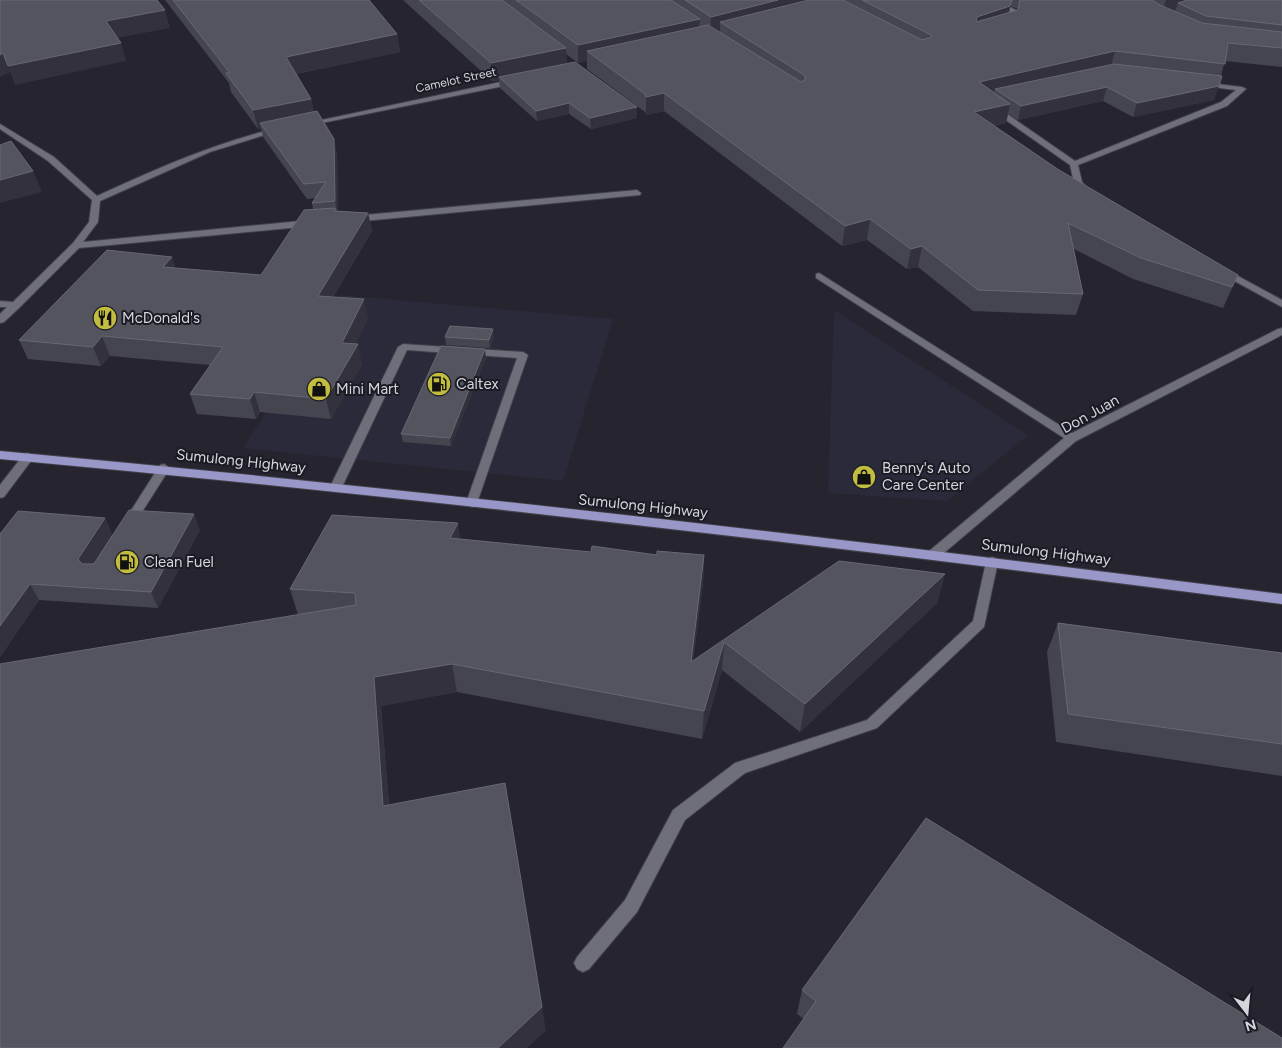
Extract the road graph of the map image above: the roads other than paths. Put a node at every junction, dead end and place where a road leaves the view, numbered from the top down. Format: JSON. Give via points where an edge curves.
{"nodes":[{"id":1,"x":990,"y":0,"type":"edge"},
{"id":2,"x":1002,"y":28,"type":"edge"},
{"id":3,"x":527,"y":78,"type":"edge"},
{"id":4,"x":1196,"y":83,"type":"edge"},
{"id":5,"x":989,"y":106,"type":"edge"},
{"id":6,"x":0,"y":126,"type":"edge"},
{"id":7,"x":294,"y":126,"type":"edge"},
{"id":8,"x":284,"y":128,"type":"edge"},
{"id":9,"x":1074,"y":164,"type":"junction"},
{"id":10,"x":637,"y":193,"type":"dead end"},
{"id":11,"x":1096,"y":199,"type":"edge"},
{"id":12,"x":96,"y":200,"type":"junction"},
{"id":13,"x":342,"y":220,"type":"edge"},
{"id":14,"x":322,"y":222,"type":"edge"},
{"id":15,"x":76,"y":244,"type":"junction"},
{"id":16,"x":1214,"y":266,"type":"edge"},
{"id":17,"x":819,"y":276,"type":"dead end"},
{"id":18,"x":0,"y":304,"type":"edge"},
{"id":19,"x":1282,"y":304,"type":"edge"},
{"id":20,"x":16,"y":305,"type":"junction"},
{"id":21,"x":0,"y":320,"type":"edge"},
{"id":22,"x":1282,"y":331,"type":"edge"},
{"id":23,"x":1072,"y":438,"type":"junction"},
{"id":24,"x":0,"y":455,"type":"edge"},
{"id":25,"x":28,"y":457,"type":"junction"},
{"id":26,"x":164,"y":468,"type":"junction"},
{"id":27,"x":336,"y":487,"type":"junction"},
{"id":28,"x":0,"y":494,"type":"edge"},
{"id":29,"x":472,"y":503,"type":"junction"},
{"id":30,"x":121,"y":535,"type":"edge"},
{"id":31,"x":933,"y":555,"type":"junction"},
{"id":32,"x":992,"y":562,"type":"junction"},
{"id":33,"x":1282,"y":599,"type":"edge"},
{"id":34,"x":583,"y":963,"type":"dead end"}],
"edges":[{"from":1,"to":2,"type":"street","via":[[1014,11],[1011,25]]},
{"from":3,"to":7,"type":"street","name":"Camelot Street"},
{"from":4,"to":9,"type":"street","via":[[1242,89],[1224,104]]},
{"from":5,"to":9,"type":"street"},
{"from":6,"to":12,"type":"street","via":[[82,184]]},
{"from":8,"to":12,"type":"street","via":[[199,153]]},
{"from":9,"to":11,"type":"street","via":[[1078,183]]},
{"from":10,"to":13,"type":"street"},
{"from":12,"to":15,"type":"street","via":[[92,222]]},
{"from":14,"to":15,"type":"street"},
{"from":15,"to":20,"type":"street"},
{"from":16,"to":19,"type":"street"},
{"from":17,"to":23,"type":"street"},
{"from":18,"to":20,"type":"street"},
{"from":20,"to":21,"type":"street"},
{"from":22,"to":23,"type":"street","name":"Don Juan"},
{"from":23,"to":31,"type":"street","name":"Don Juan"},
{"from":24,"to":25,"type":"main road","name":"Sumulong Highway"},
{"from":25,"to":26,"type":"main road","name":"Sumulong Highway"},
{"from":25,"to":28,"type":"street"},
{"from":26,"to":27,"type":"main road","name":"Sumulong Highway"},
{"from":26,"to":30,"type":"street"},
{"from":27,"to":29,"type":"main road","name":"Sumulong Highway"},
{"from":27,"to":29,"type":"street","via":[[403,347],[523,356]]},
{"from":29,"to":31,"type":"main road","name":"Sumulong Highway"},
{"from":31,"to":32,"type":"main road","name":"Sumulong Highway"},
{"from":32,"to":33,"type":"main road","name":"Sumulong Highway"},
{"from":32,"to":34,"type":"street","via":[[979,623],[872,724],[740,768],[678,816],[631,906]]}]}
